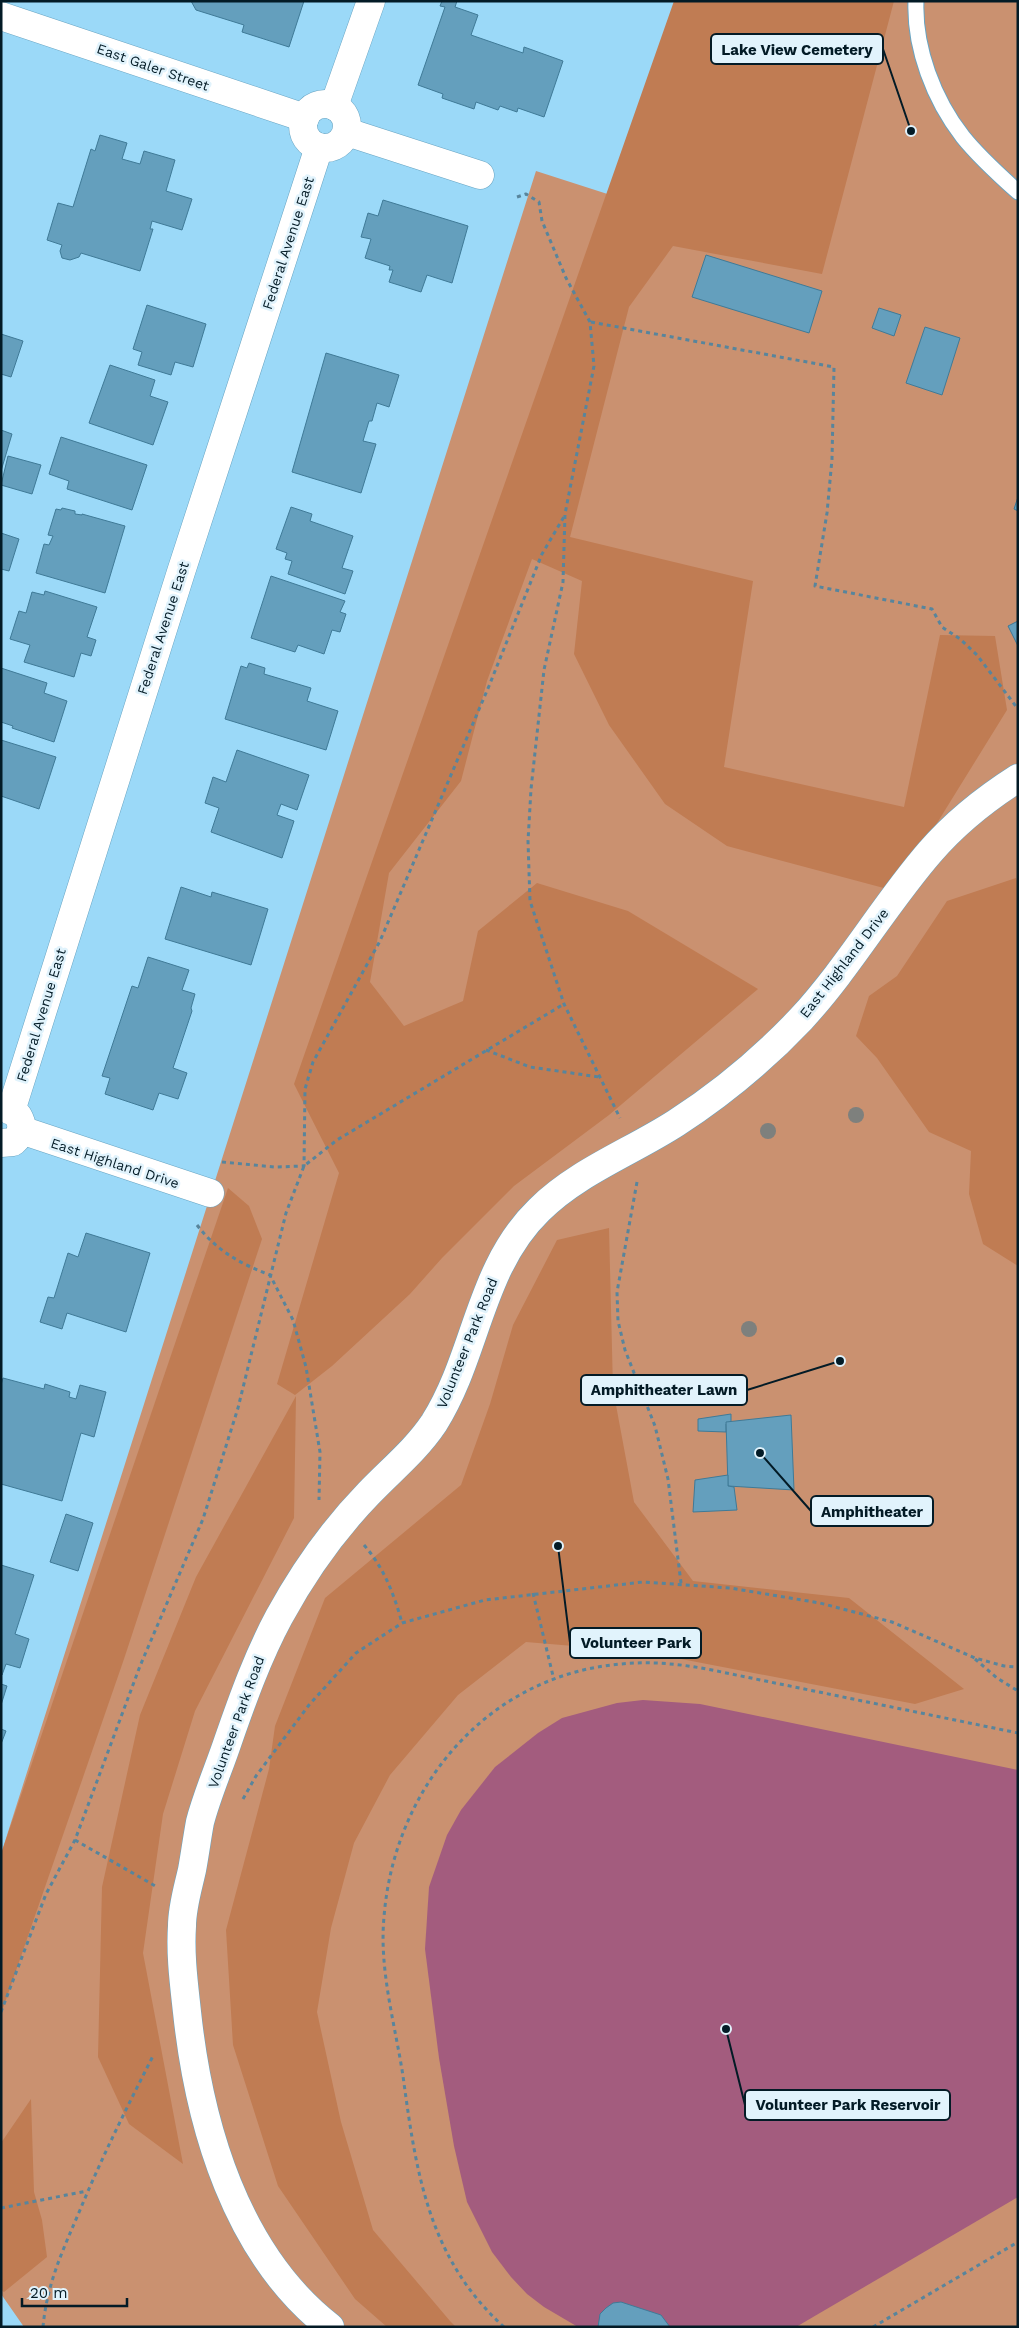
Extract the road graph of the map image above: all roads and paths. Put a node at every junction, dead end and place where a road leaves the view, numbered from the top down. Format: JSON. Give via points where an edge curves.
{"nodes":[{"id":1,"x":371,"y":1,"type":"edge"},
{"id":2,"x":916,"y":1,"type":"edge"},
{"id":3,"x":1,"y":16,"type":"edge"},
{"id":4,"x":334,"y":106,"type":"junction"},
{"id":5,"x":305,"y":118,"type":"junction"},
{"id":6,"x":347,"y":132,"type":"junction"},
{"id":7,"x":319,"y":147,"type":"junction"},
{"id":8,"x":480,"y":176,"type":"dead end"},
{"id":9,"x":1018,"y":192,"type":"edge"},
{"id":10,"x":517,"y":197,"type":"dead end"},
{"id":11,"x":590,"y":322,"type":"junction"},
{"id":12,"x":565,"y":514,"type":"junction"},
{"id":13,"x":1018,"y":709,"type":"edge"},
{"id":14,"x":1018,"y":778,"type":"edge"},
{"id":15,"x":564,"y":1004,"type":"junction"},
{"id":16,"x":486,"y":1050,"type":"junction"},
{"id":17,"x":599,"y":1077,"type":"junction"},
{"id":18,"x":9,"y":1124,"type":"edge"},
{"id":19,"x":631,"y":1149,"type":"junction"},
{"id":20,"x":219,"y":1162,"type":"dead end"},
{"id":21,"x":304,"y":1166,"type":"junction"},
{"id":22,"x":210,"y":1193,"type":"dead end"},
{"id":23,"x":197,"y":1225,"type":"dead end"},
{"id":24,"x":270,"y":1276,"type":"junction"},
{"id":25,"x":319,"y":1509,"type":"dead end"},
{"id":26,"x":343,"y":1522,"type":"junction"},
{"id":27,"x":681,"y":1583,"type":"junction"},
{"id":28,"x":533,"y":1593,"type":"junction"},
{"id":29,"x":402,"y":1623,"type":"junction"},
{"id":30,"x":975,"y":1658,"type":"junction"},
{"id":31,"x":1018,"y":1667,"type":"edge"},
{"id":32,"x":554,"y":1680,"type":"junction"},
{"id":33,"x":1018,"y":1691,"type":"edge"},
{"id":34,"x":1018,"y":1733,"type":"edge"},
{"id":35,"x":242,"y":1802,"type":"dead end"},
{"id":36,"x":75,"y":1840,"type":"junction"},
{"id":37,"x":158,"y":1888,"type":"dead end"},
{"id":38,"x":1,"y":2012,"type":"edge"},
{"id":39,"x":154,"y":2054,"type":"dead end"},
{"id":40,"x":88,"y":2191,"type":"junction"},
{"id":41,"x":1,"y":2208,"type":"edge"},
{"id":42,"x":1018,"y":2242,"type":"edge"},
{"id":43,"x":43,"y":2327,"type":"edge"},
{"id":44,"x":330,"y":2327,"type":"edge"},
{"id":45,"x":504,"y":2327,"type":"edge"},
{"id":46,"x":873,"y":2327,"type":"edge"}],
"edges":[{"from":1,"to":4,"type":"street"},
{"from":2,"to":9,"type":"lane","via":[[918,42],[942,102],[963,137]]},
{"from":3,"to":5,"type":"street","name":"East Galer Street"},
{"from":4,"to":5,"type":"street","via":[[316,106]]},
{"from":4,"to":6,"type":"street","via":[[347,119]]},
{"from":5,"to":7,"type":"street","via":[[305,136]]},
{"from":6,"to":7,"type":"street","via":[[337,145]]},
{"from":6,"to":8,"type":"street"},
{"from":7,"to":18,"type":"street","name":"Federal Avenue East","via":[[178,581]]},
{"from":10,"to":11,"type":"path","via":[[526,194],[539,202],[542,221],[566,278]]},
{"from":11,"to":12,"type":"path","via":[[594,366]]},
{"from":11,"to":13,"type":"path","via":[[834,368],[832,459],[815,586],[932,609],[942,627],[976,655]]},
{"from":12,"to":15,"type":"path","via":[[563,582],[544,670],[528,841],[530,901]]},
{"from":12,"to":21,"type":"path","via":[[542,554],[380,941],[313,1062],[305,1089]]},
{"from":14,"to":19,"type":"street","name":"East Highland Drive","via":[[963,819],[932,850],[802,1018],[763,1055],[679,1121]]},
{"from":15,"to":16,"type":"path"},
{"from":15,"to":17,"type":"path"},
{"from":16,"to":17,"type":"path","via":[[530,1067]]},
{"from":16,"to":21,"type":"path","via":[[337,1140]]},
{"from":17,"to":19,"type":"path"},
{"from":18,"to":22,"type":"street","name":"East Highland Drive"},
{"from":19,"to":26,"type":"street","name":"Volunteer Park Road","via":[[561,1190],[517,1236],[487,1291],[447,1400],[431,1428]]},
{"from":19,"to":27,"type":"path","via":[[617,1292],[618,1320],[625,1350],[658,1435],[668,1479]]},
{"from":20,"to":21,"type":"path"},
{"from":21,"to":24,"type":"path","via":[[286,1213]]},
{"from":23,"to":24,"type":"path","via":[[211,1243],[246,1266]]},
{"from":24,"to":25,"type":"path","via":[[294,1320],[306,1367],[320,1452]]},
{"from":24,"to":36,"type":"path","via":[[238,1408],[204,1519],[140,1666]]},
{"from":26,"to":29,"type":"path","via":[[374,1556],[392,1590]]},
{"from":26,"to":44,"type":"street","name":"Volunteer Park Road","via":[[279,1618],[246,1688],[201,1820],[182,1923],[189,2033],[199,2087],[229,2189],[252,2236],[282,2279]]},
{"from":27,"to":28,"type":"path","via":[[643,1582]]},
{"from":27,"to":30,"type":"path","via":[[820,1603],[892,1622]]},
{"from":28,"to":29,"type":"path","via":[[485,1600]]},
{"from":28,"to":32,"type":"path"},
{"from":29,"to":35,"type":"path","via":[[356,1653],[332,1677],[256,1776]]},
{"from":30,"to":31,"type":"path"},
{"from":30,"to":33,"type":"path"},
{"from":32,"to":34,"type":"path","via":[[582,1670],[619,1664],[677,1664]]},
{"from":32,"to":45,"type":"path","via":[[497,1709],[456,1745],[434,1773],[418,1798],[392,1859],[383,1921],[384,1962],[414,2152],[434,2228],[473,2296]]},
{"from":36,"to":37,"type":"path"},
{"from":36,"to":38,"type":"path","via":[[46,1894]]},
{"from":39,"to":40,"type":"path"},
{"from":40,"to":41,"type":"path"},
{"from":40,"to":43,"type":"path","via":[[53,2273]]},
{"from":42,"to":46,"type":"path"}]}
